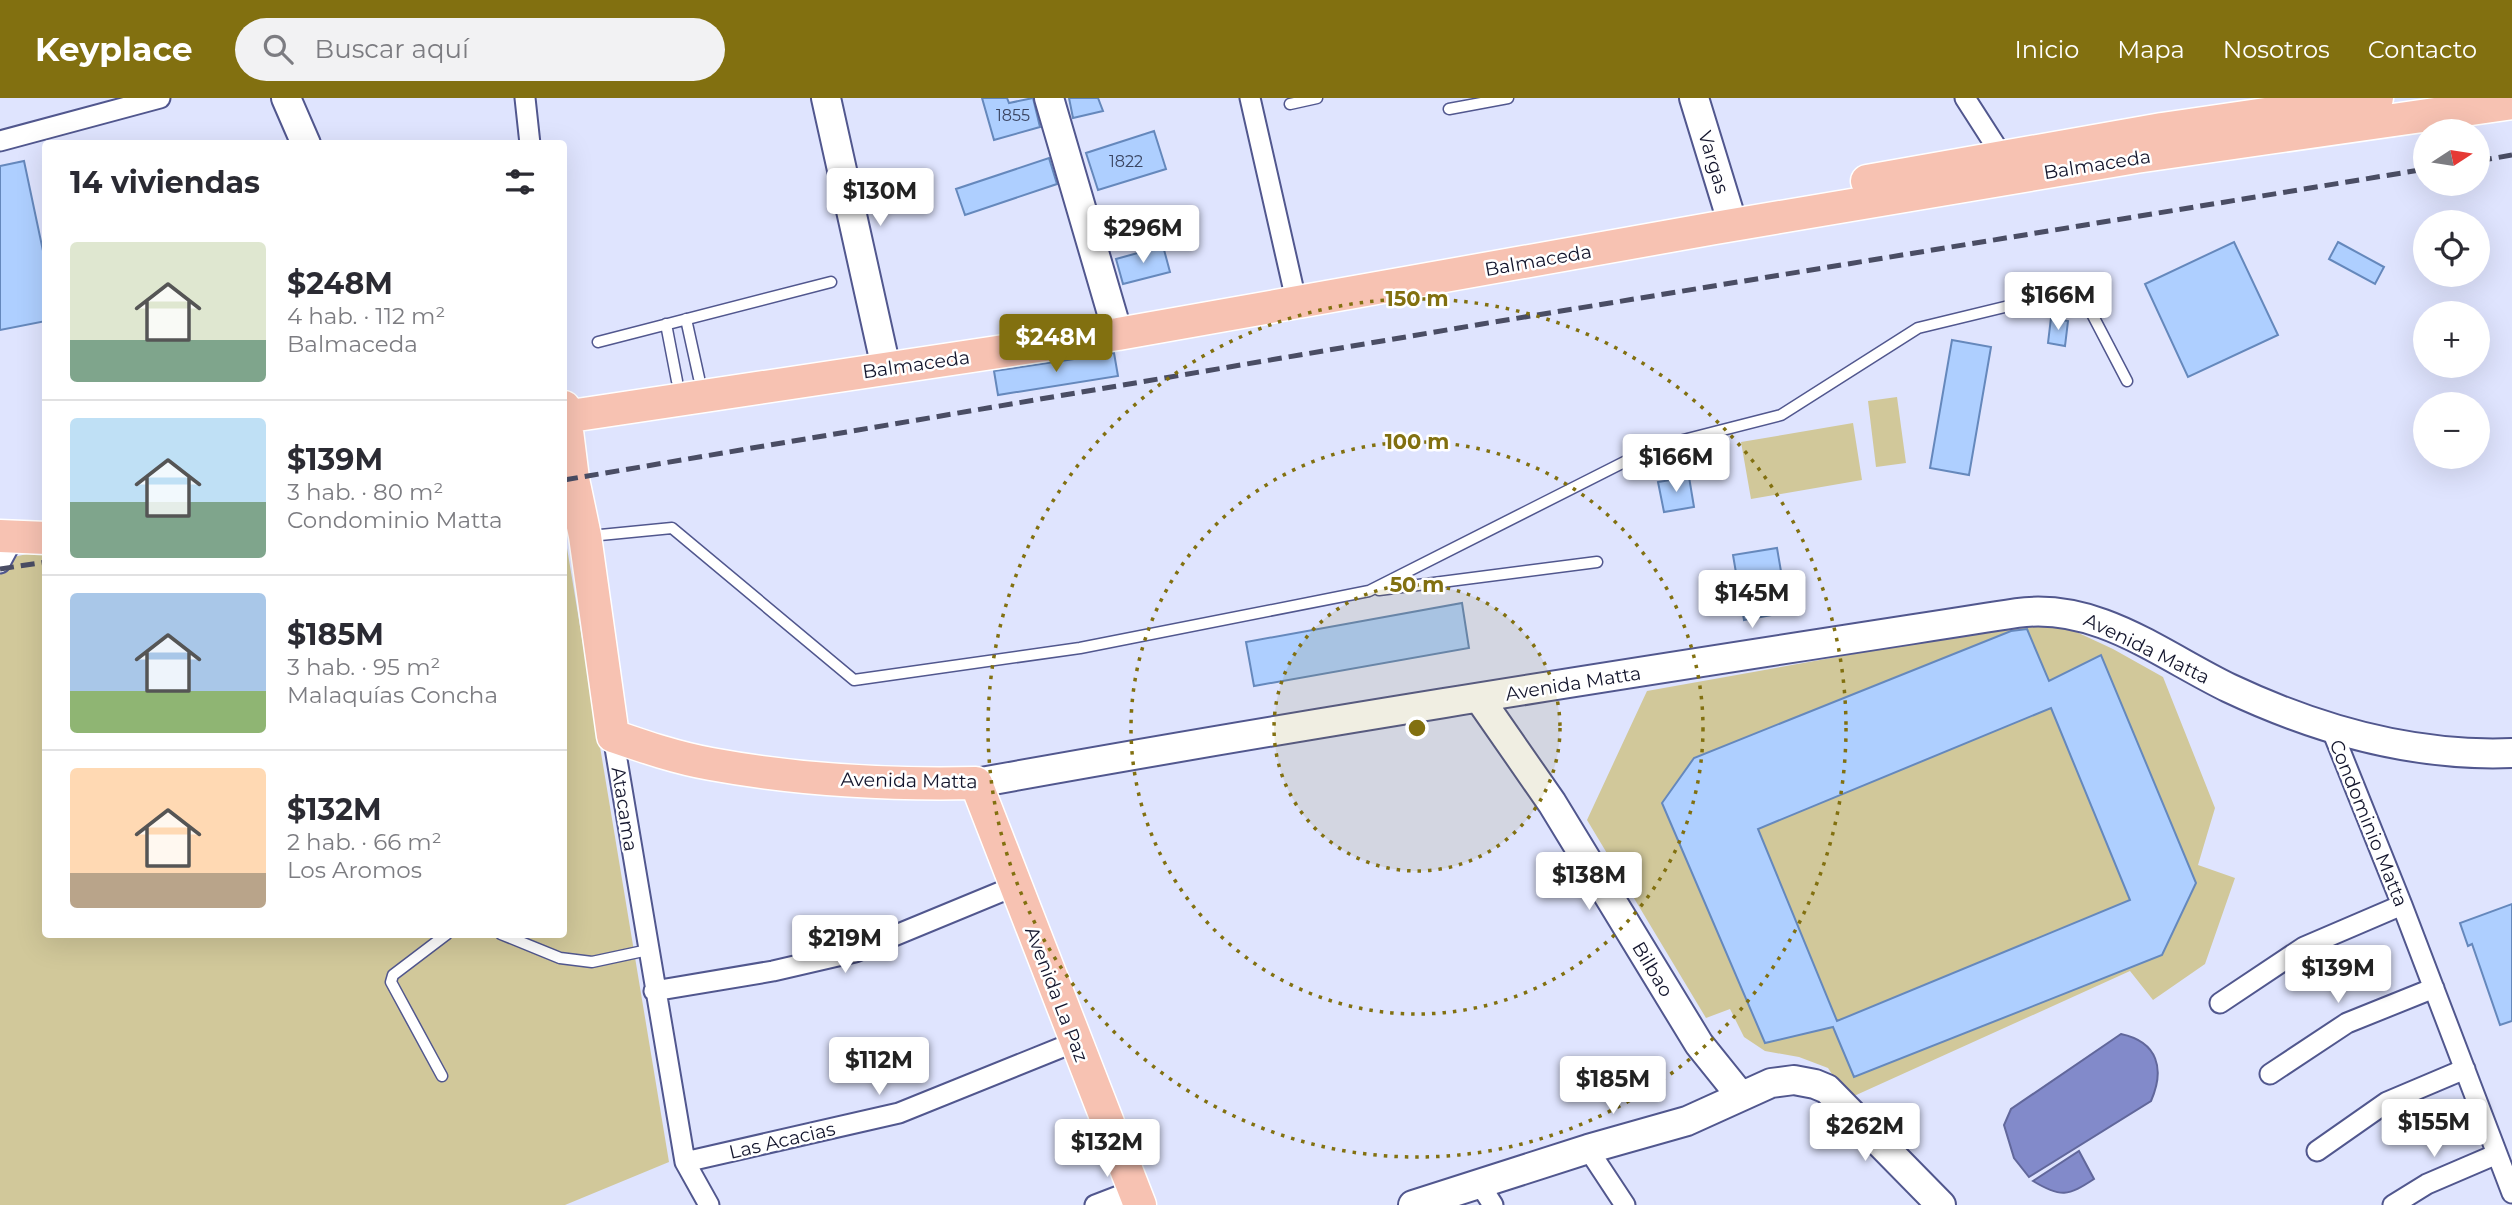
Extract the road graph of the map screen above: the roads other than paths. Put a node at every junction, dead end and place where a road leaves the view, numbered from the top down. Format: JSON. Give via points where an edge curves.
{"nodes":[{"id":1,"x":160,"y":98,"type":"edge"},
{"id":2,"x":286,"y":98,"type":"edge"},
{"id":3,"x":525,"y":98,"type":"edge"},
{"id":4,"x":825,"y":98,"type":"edge"},
{"id":5,"x":1049,"y":98,"type":"edge"},
{"id":6,"x":1250,"y":98,"type":"edge"},
{"id":7,"x":1317,"y":98,"type":"edge"},
{"id":8,"x":1508,"y":98,"type":"edge"},
{"id":9,"x":1694,"y":98,"type":"edge"},
{"id":10,"x":1965,"y":98,"type":"edge"},
{"id":11,"x":2377,"y":98,"type":"edge"},
{"id":12,"x":1290,"y":104,"type":"dead end"},
{"id":13,"x":2506,"y":106,"type":"edge"},
{"id":14,"x":1449,"y":109,"type":"dead end"},
{"id":15,"x":304,"y":140,"type":"edge"},
{"id":16,"x":530,"y":140,"type":"edge"},
{"id":17,"x":0,"y":141,"type":"edge"},
{"id":18,"x":2010,"y":167,"type":"junction"},
{"id":19,"x":1730,"y":215,"type":"junction"},
{"id":20,"x":831,"y":282,"type":"dead end"},
{"id":21,"x":1293,"y":287,"type":"junction"},
{"id":22,"x":686,"y":319,"type":"junction"},
{"id":23,"x":666,"y":324,"type":"junction"},
{"id":24,"x":1116,"y":326,"type":"junction"},
{"id":25,"x":598,"y":342,"type":"dead end"},
{"id":26,"x":885,"y":361,"type":"junction"},
{"id":27,"x":688,"y":379,"type":"junction"},
{"id":28,"x":2127,"y":382,"type":"dead end"},
{"id":29,"x":567,"y":408,"type":"edge"},
{"id":30,"x":567,"y":409,"type":"edge"},
{"id":31,"x":567,"y":432,"type":"edge"},
{"id":32,"x":585,"y":536,"type":"junction"},
{"id":33,"x":42,"y":539,"type":"edge"},
{"id":34,"x":5,"y":546,"type":"edge"},
{"id":35,"x":1597,"y":562,"type":"dead end"},
{"id":36,"x":1369,"y":591,"type":"junction"},
{"id":37,"x":1479,"y":698,"type":"junction"},
{"id":38,"x":2331,"y":728,"type":"junction"},
{"id":39,"x":613,"y":736,"type":"junction"},
{"id":40,"x":2512,"y":753,"type":"edge"},
{"id":41,"x":976,"y":783,"type":"junction"},
{"id":42,"x":1015,"y":886,"type":"junction"},
{"id":43,"x":2402,"y":905,"type":"junction"},
{"id":44,"x":442,"y":938,"type":"edge"},
{"id":45,"x":511,"y":938,"type":"edge"},
{"id":46,"x":648,"y":950,"type":"junction"},
{"id":47,"x":2434,"y":988,"type":"junction"},
{"id":48,"x":654,"y":991,"type":"junction"},
{"id":49,"x":2220,"y":1003,"type":"dead end"},
{"id":50,"x":1075,"y":1042,"type":"junction"},
{"id":51,"x":2465,"y":1069,"type":"junction"},
{"id":52,"x":2270,"y":1074,"type":"dead end"},
{"id":53,"x":442,"y":1076,"type":"dead end"},
{"id":54,"x":1740,"y":1095,"type":"junction"},
{"id":55,"x":1588,"y":1149,"type":"junction"},
{"id":56,"x":2317,"y":1151,"type":"dead end"},
{"id":57,"x":2497,"y":1154,"type":"junction"},
{"id":58,"x":685,"y":1162,"type":"junction"},
{"id":59,"x":2512,"y":1193,"type":"edge"},
{"id":60,"x":1486,"y":1194,"type":"edge"},
{"id":61,"x":1137,"y":1198,"type":"edge"},
{"id":62,"x":709,"y":1205,"type":"edge"},
{"id":63,"x":1095,"y":1205,"type":"edge"},
{"id":64,"x":1413,"y":1205,"type":"edge"},
{"id":65,"x":1625,"y":1205,"type":"edge"},
{"id":66,"x":1941,"y":1205,"type":"edge"},
{"id":67,"x":2393,"y":1205,"type":"edge"}],
"edges":[{"from":1,"to":17,"type":"street"},
{"from":2,"to":15,"type":"street"},
{"from":3,"to":16,"type":"street"},
{"from":4,"to":26,"type":"street"},
{"from":5,"to":24,"type":"street"},
{"from":6,"to":21,"type":"street"},
{"from":7,"to":12,"type":"lane"},
{"from":8,"to":14,"type":"lane"},
{"from":9,"to":19,"type":"street","name":"Vargas"},
{"from":10,"to":18,"type":"street"},
{"from":11,"to":18,"type":"main road","name":"Balmaceda","via":[[2162,129]]},
{"from":13,"to":18,"type":"main road","name":"Balmaceda","via":[[2136,157]]},
{"from":18,"to":19,"type":"main road","name":"Balmaceda"},
{"from":19,"to":21,"type":"main road","name":"Balmaceda"},
{"from":19,"to":24,"type":"main road","name":"Balmaceda"},
{"from":20,"to":22,"type":"lane"},
{"from":21,"to":24,"type":"main road","name":"Balmaceda"},
{"from":22,"to":23,"type":"lane"},
{"from":22,"to":27,"type":"lane"},
{"from":23,"to":25,"type":"lane"},
{"from":23,"to":27,"type":"lane"},
{"from":24,"to":26,"type":"main road","name":"Balmaceda"},
{"from":26,"to":27,"type":"main road","name":"Balmaceda"},
{"from":26,"to":30,"type":"main road","name":"Balmaceda"},
{"from":27,"to":29,"type":"main road","name":"Balmaceda"},
{"from":28,"to":36,"type":"lane","via":[[2079,289],[1918,328],[1781,415],[1652,448]]},
{"from":31,"to":32,"type":"main road","name":"Atacama"},
{"from":32,"to":36,"type":"lane","via":[[672,528],[854,680],[1080,648]]},
{"from":32,"to":39,"type":"main road","name":"Atacama"},
{"from":33,"to":34,"type":"main road"},
{"from":35,"to":36,"type":"lane"},
{"from":37,"to":38,"type":"street","name":"Avenida Matta","via":[[2045,610],[2092,619],[2231,688]]},
{"from":37,"to":41,"type":"street","name":"Avenida Matta"},
{"from":37,"to":54,"type":"street","name":"Bilbao","via":[[1552,803],[1699,1044]]},
{"from":38,"to":40,"type":"street","name":"Avenida Matta","via":[[2420,750]]},
{"from":38,"to":43,"type":"street","name":"Condominio Matta"},
{"from":39,"to":41,"type":"main road","name":"Avenida Matta","via":[[710,764],[855,782]]},
{"from":39,"to":46,"type":"street","name":"Atacama"},
{"from":41,"to":42,"type":"main road","name":"Avenida La Paz"},
{"from":42,"to":48,"type":"street","via":[[855,952]]},
{"from":42,"to":50,"type":"main road","name":"Avenida La Paz"},
{"from":43,"to":47,"type":"street","name":"Condominio Matta"},
{"from":43,"to":49,"type":"street","via":[[2304,947]]},
{"from":44,"to":53,"type":"lane","via":[[393,975],[391,982]]},
{"from":45,"to":46,"type":"lane","via":[[560,958],[592,962]]},
{"from":46,"to":48,"type":"street","name":"Atacama"},
{"from":47,"to":51,"type":"street","name":"Condominio Matta"},
{"from":47,"to":52,"type":"street","via":[[2347,1023]]},
{"from":48,"to":58,"type":"street","name":"Atacama"},
{"from":50,"to":58,"type":"street","name":"Las Acacias","via":[[899,1113]]},
{"from":50,"to":61,"type":"main road","name":"Avenida La Paz"},
{"from":51,"to":56,"type":"street","via":[[2387,1102]]},
{"from":51,"to":57,"type":"street","name":"Condominio Matta"},
{"from":54,"to":55,"type":"street","via":[[1687,1121]]},
{"from":54,"to":66,"type":"street","via":[[1794,1080],[1827,1089]]},
{"from":55,"to":60,"type":"street"},
{"from":55,"to":65,"type":"street"},
{"from":57,"to":59,"type":"street","name":"Condominio Matta"},
{"from":57,"to":67,"type":"street","via":[[2427,1184]]},
{"from":58,"to":62,"type":"street","name":"Atacama"},
{"from":60,"to":64,"type":"street"},
{"from":61,"to":63,"type":"street"}]}
